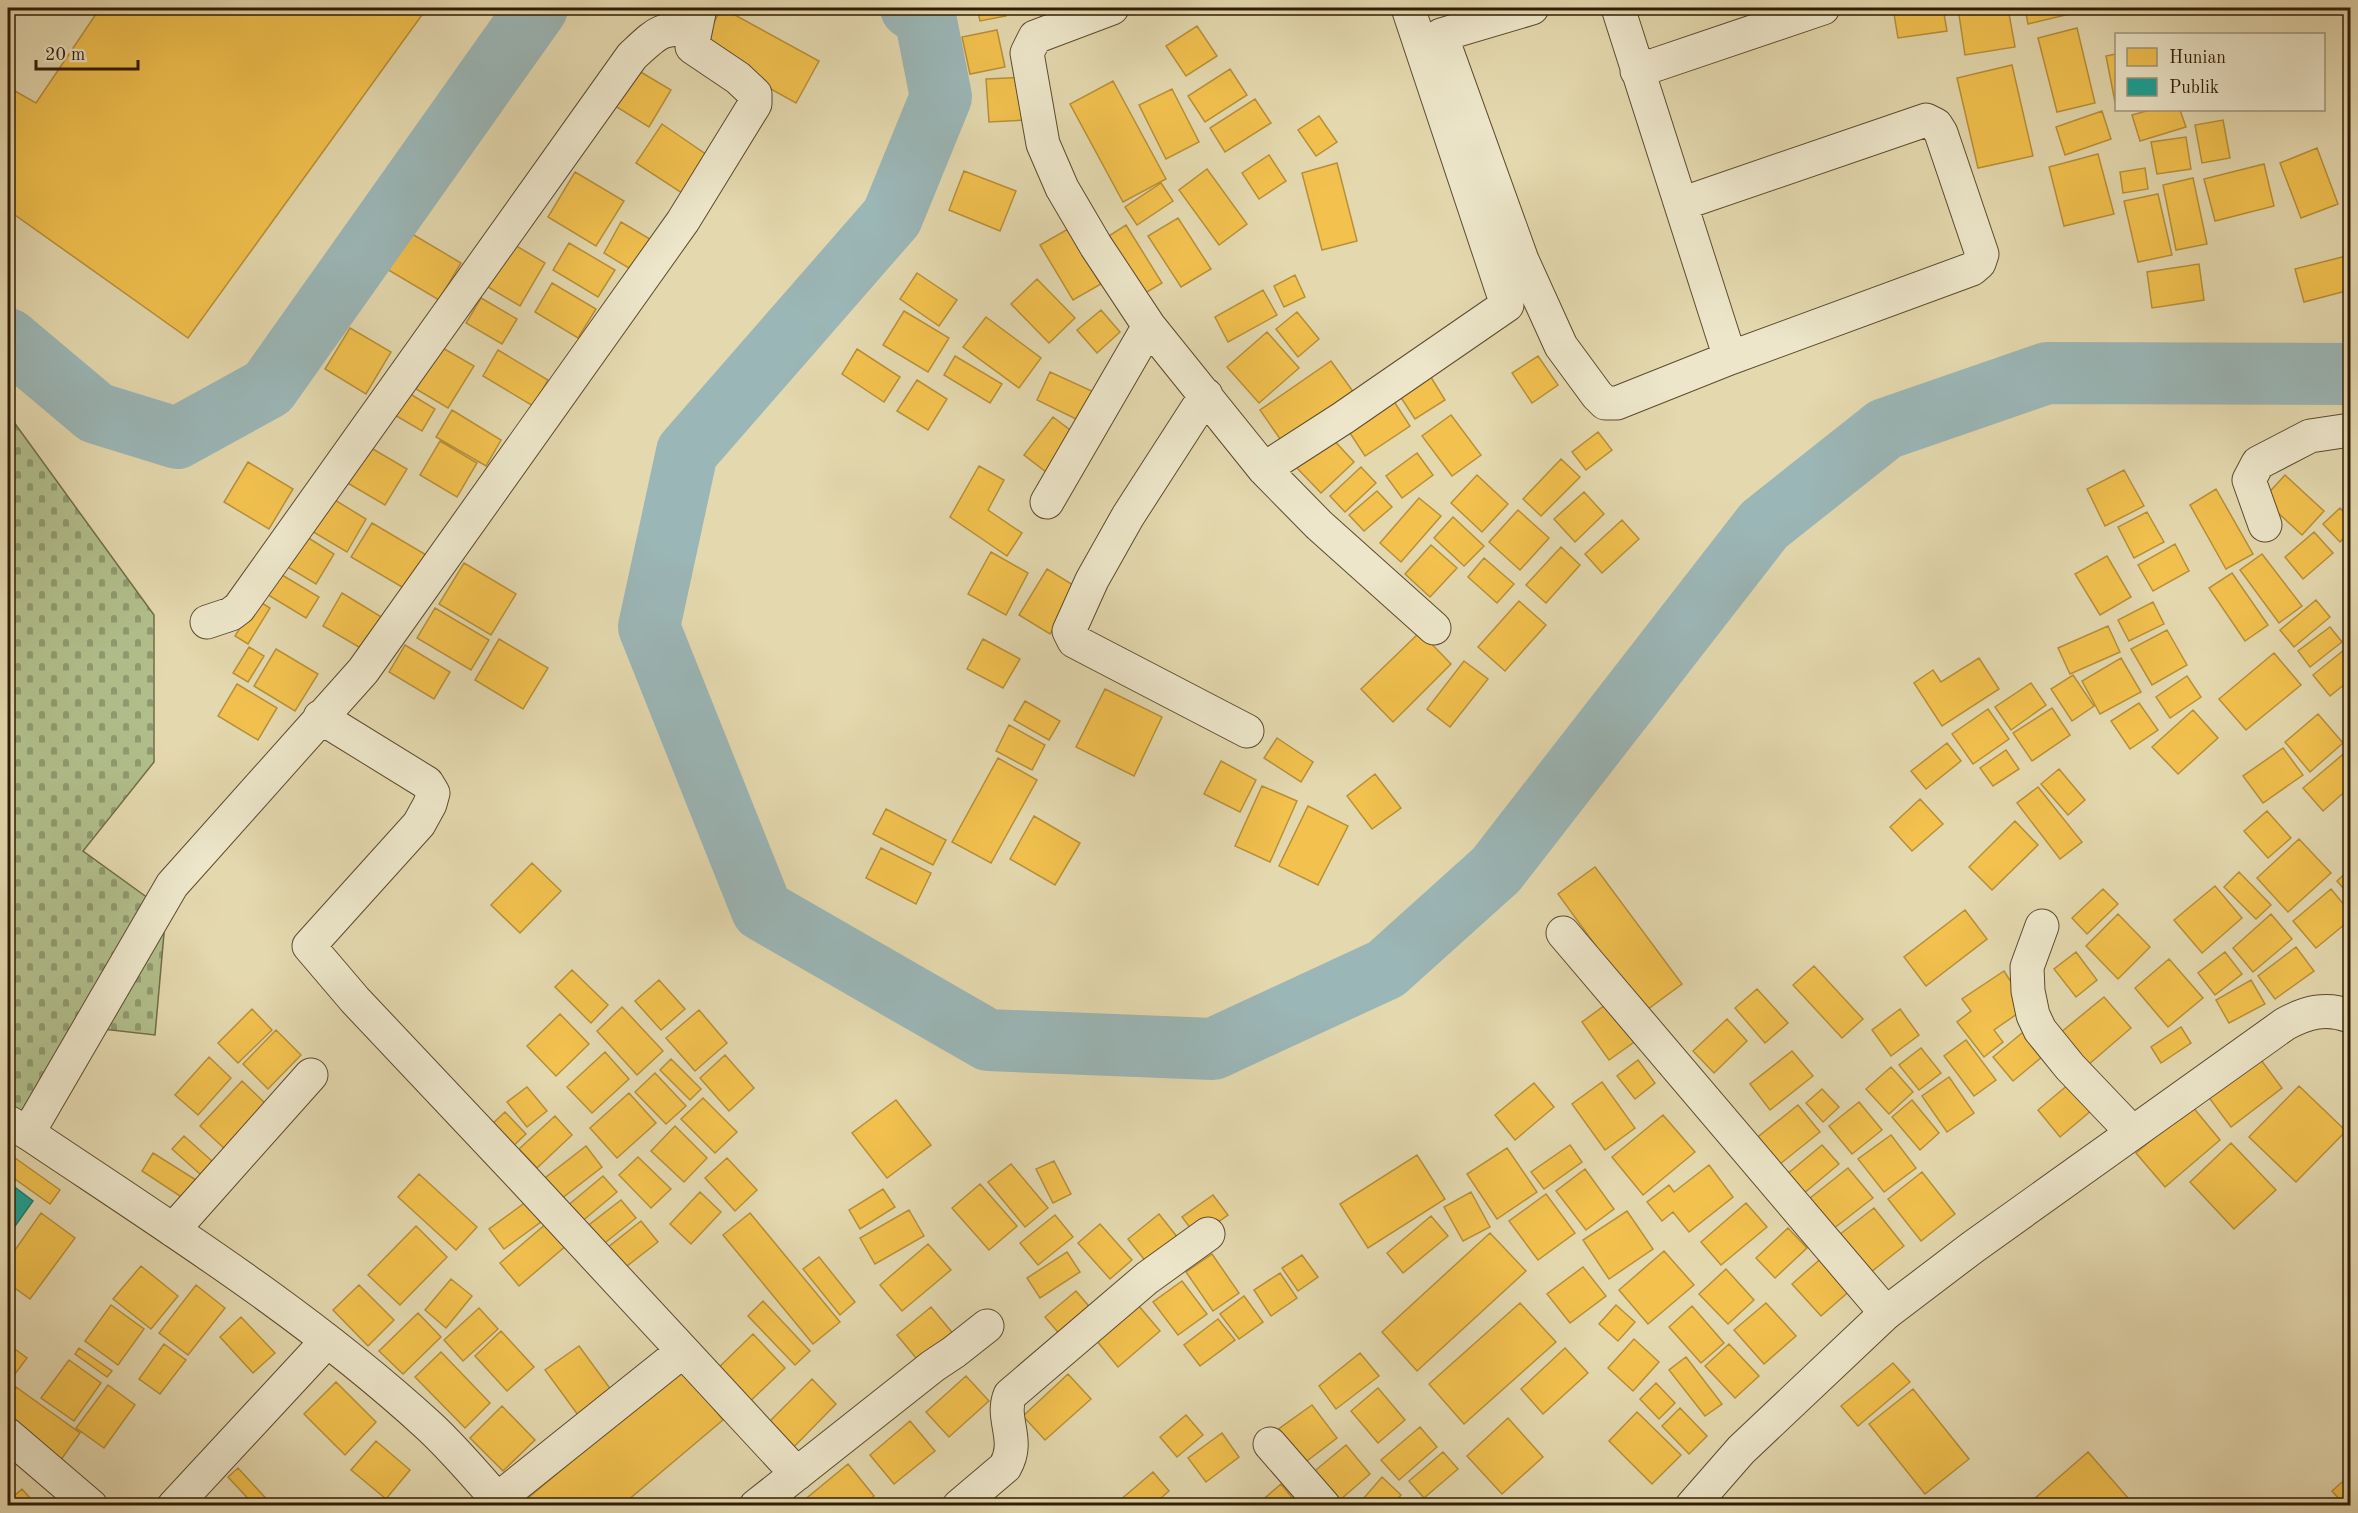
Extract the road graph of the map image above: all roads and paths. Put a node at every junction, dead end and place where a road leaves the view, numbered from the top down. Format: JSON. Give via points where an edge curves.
{"nodes":[{"id":1,"x":1112,"y":8,"type":"edge"},
{"id":2,"x":1408,"y":8,"type":"edge"},
{"id":3,"x":1533,"y":8,"type":"edge"},
{"id":4,"x":1618,"y":8,"type":"edge"},
{"id":5,"x":1823,"y":8,"type":"edge"},
{"id":6,"x":698,"y":17,"type":"edge"},
{"id":7,"x":1637,"y":71,"type":"junction"},
{"id":8,"x":1681,"y":204,"type":"junction"},
{"id":9,"x":1149,"y":326,"type":"junction"},
{"id":10,"x":1730,"y":358,"type":"junction"},
{"id":11,"x":1206,"y":395,"type":"junction"},
{"id":12,"x":2350,"y":430,"type":"edge"},
{"id":13,"x":1264,"y":469,"type":"junction"},
{"id":14,"x":1047,"y":502,"type":"dead end"},
{"id":15,"x":2265,"y":525,"type":"dead end"},
{"id":16,"x":207,"y":622,"type":"dead end"},
{"id":17,"x":1434,"y":628,"type":"dead end"},
{"id":18,"x":320,"y":717,"type":"junction"},
{"id":19,"x":1247,"y":731,"type":"dead end"},
{"id":20,"x":2042,"y":926,"type":"dead end"},
{"id":21,"x":1563,"y":933,"type":"dead end"},
{"id":22,"x":2350,"y":1016,"type":"edge"},
{"id":23,"x":311,"y":1075,"type":"dead end"},
{"id":24,"x":18,"y":1128,"type":"edge"},
{"id":25,"x":2132,"y":1132,"type":"junction"},
{"id":26,"x":173,"y":1230,"type":"junction"},
{"id":27,"x":1208,"y":1234,"type":"dead end"},
{"id":28,"x":1886,"y":1313,"type":"junction"},
{"id":29,"x":987,"y":1326,"type":"dead end"},
{"id":30,"x":327,"y":1341,"type":"junction"},
{"id":31,"x":683,"y":1351,"type":"junction"},
{"id":32,"x":8,"y":1435,"type":"edge"},
{"id":33,"x":1270,"y":1444,"type":"dead end"},
{"id":34,"x":797,"y":1474,"type":"junction"},
{"id":35,"x":500,"y":1502,"type":"edge"},
{"id":36,"x":91,"y":1506,"type":"edge"},
{"id":37,"x":174,"y":1506,"type":"edge"},
{"id":38,"x":756,"y":1506,"type":"edge"},
{"id":39,"x":959,"y":1506,"type":"edge"},
{"id":40,"x":1324,"y":1506,"type":"edge"},
{"id":41,"x":1692,"y":1506,"type":"edge"}],
"edges":[{"from":1,"to":9,"type":"street","via":[[1035,37],[1027,53],[1039,108],[1038,124],[1062,188]]},
{"from":2,"to":13,"type":"street","via":[[1507,305]]},
{"from":3,"to":10,"type":"street","via":[[1441,35],[1522,260],[1561,346],[1605,403],[1617,403]]},
{"from":4,"to":7,"type":"street"},
{"from":5,"to":7,"type":"street"},
{"from":6,"to":16,"type":"street","via":[[655,33],[632,56],[238,608]]},
{"from":6,"to":18,"type":"street","via":[[692,43],[695,50],[738,78],[755,94],[755,104],[683,221],[363,671]]},
{"from":7,"to":8,"type":"street"},
{"from":8,"to":10,"type":"street"},
{"from":8,"to":10,"type":"street","via":[[1926,120],[1941,133],[1982,255],[1972,269]]},
{"from":9,"to":11,"type":"street"},
{"from":9,"to":14,"type":"street"},
{"from":11,"to":13,"type":"street"},
{"from":11,"to":19,"type":"street","via":[[1128,516],[1069,631],[1074,641]]},
{"from":12,"to":15,"type":"street","via":[[2310,436],[2258,463],[2249,480]]},
{"from":13,"to":17,"type":"street","via":[[1319,525]]},
{"from":18,"to":24,"type":"street","via":[[172,885]]},
{"from":18,"to":31,"type":"street","via":[[427,783],[433,793],[419,824],[309,945],[355,1000]]},
{"from":20,"to":25,"type":"street","via":[[2027,967],[2033,1015],[2040,1030],[2070,1066]]},
{"from":21,"to":28,"type":"street"},
{"from":22,"to":25,"type":"street","via":[[2319,1010],[2301,1015]]},
{"from":23,"to":26,"type":"street"},
{"from":24,"to":26,"type":"street"},
{"from":25,"to":28,"type":"street"},
{"from":26,"to":30,"type":"street"},
{"from":27,"to":39,"type":"street","via":[[1147,1278],[1010,1395],[1009,1460]]},
{"from":28,"to":41,"type":"street","via":[[1741,1450]]},
{"from":29,"to":34,"type":"street"},
{"from":30,"to":35,"type":"street","via":[[431,1428]]},
{"from":30,"to":37,"type":"street"},
{"from":31,"to":34,"type":"street"},
{"from":31,"to":35,"type":"street"},
{"from":32,"to":36,"type":"street"},
{"from":33,"to":40,"type":"street"},
{"from":34,"to":38,"type":"street"}]}
